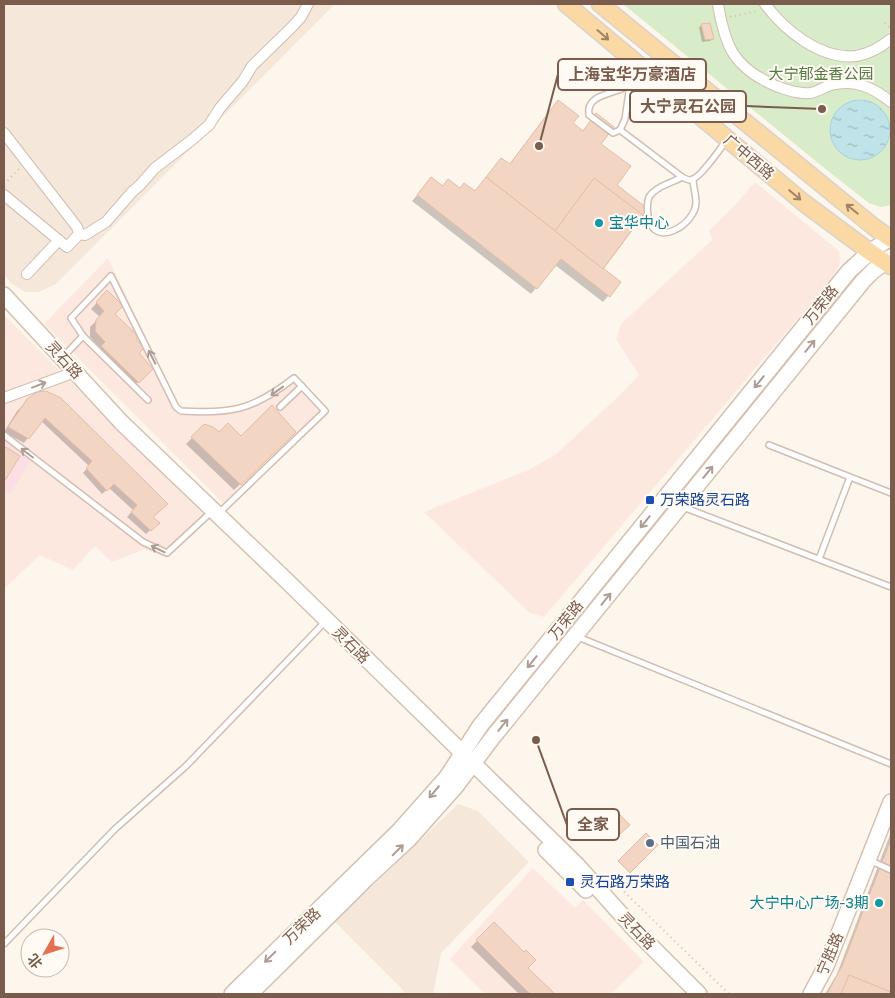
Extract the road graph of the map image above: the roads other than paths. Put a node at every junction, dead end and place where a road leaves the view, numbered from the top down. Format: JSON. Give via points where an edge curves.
{"nodes":[{"id":1,"x":308,"y":4,"type":"edge"},
{"id":2,"x":566,"y":4,"type":"edge"},
{"id":3,"x":600,"y":4,"type":"edge"},
{"id":4,"x":718,"y":4,"type":"edge"},
{"id":5,"x":767,"y":6,"type":"edge"},
{"id":6,"x":891,"y":39,"type":"edge"},
{"id":7,"x":642,"y":69,"type":"junction"},
{"id":8,"x":630,"y":85,"type":"junction"},
{"id":9,"x":891,"y":102,"type":"edge"},
{"id":10,"x":620,"y":130,"type":"junction"},
{"id":11,"x":4,"y":133,"type":"edge"},
{"id":12,"x":728,"y":140,"type":"junction"},
{"id":13,"x":682,"y":177,"type":"junction"},
{"id":14,"x":693,"y":179,"type":"junction"},
{"id":15,"x":4,"y":195,"type":"edge"},
{"id":16,"x":79,"y":234,"type":"junction"},
{"id":17,"x":891,"y":238,"type":"edge"},
{"id":18,"x":59,"y":240,"type":"junction"},
{"id":19,"x":870,"y":252,"type":"junction"},
{"id":20,"x":889,"y":261,"type":"edge"},
{"id":21,"x":27,"y":274,"type":"dead end"},
{"id":22,"x":4,"y":294,"type":"edge"},
{"id":23,"x":4,"y":305,"type":"edge"},
{"id":24,"x":129,"y":312,"type":"junction"},
{"id":25,"x":123,"y":318,"type":"dead end"},
{"id":26,"x":84,"y":336,"type":"junction"},
{"id":27,"x":62,"y":358,"type":"junction"},
{"id":28,"x":71,"y":373,"type":"junction"},
{"id":29,"x":302,"y":386,"type":"junction"},
{"id":30,"x":4,"y":398,"type":"edge"},
{"id":31,"x":148,"y":400,"type":"dead end"},
{"id":32,"x":280,"y":408,"type":"dead end"},
{"id":33,"x":4,"y":435,"type":"edge"},
{"id":34,"x":770,"y":445,"type":"dead end"},
{"id":35,"x":850,"y":477,"type":"junction"},
{"id":36,"x":891,"y":493,"type":"edge"},
{"id":37,"x":680,"y":506,"type":"junction"},
{"id":38,"x":213,"y":514,"type":"junction"},
{"id":39,"x":818,"y":559,"type":"junction"},
{"id":40,"x":891,"y":588,"type":"edge"},
{"id":41,"x":322,"y":625,"type":"junction"},
{"id":42,"x":576,"y":636,"type":"junction"},
{"id":43,"x":466,"y":762,"type":"junction"},
{"id":44,"x":891,"y":764,"type":"edge"},
{"id":45,"x":891,"y":802,"type":"edge"},
{"id":46,"x":868,"y":860,"type":"junction"},
{"id":47,"x":891,"y":870,"type":"edge"},
{"id":48,"x":4,"y":944,"type":"edge"},
{"id":49,"x":232,"y":994,"type":"edge"},
{"id":50,"x":250,"y":994,"type":"edge"},
{"id":51,"x":685,"y":994,"type":"edge"},
{"id":52,"x":699,"y":994,"type":"edge"},
{"id":53,"x":811,"y":994,"type":"edge"}],
"edges":[{"from":1,"to":16,"type":"street","via":[[292,27],[252,66],[209,125],[155,168],[106,222],[85,236]]},
{"from":2,"to":7,"type":"main road","name":"广中西路","one_way":true},
{"from":17,"to":3,"type":"main road","name":"广中西路","one_way":true},
{"from":4,"to":9,"type":"street","via":[[724,35],[732,54],[757,78],[800,93],[813,93],[830,85],[849,82],[867,86]]},
{"from":5,"to":6,"type":"street","via":[[787,30],[839,56],[856,56]]},
{"from":7,"to":8,"type":"lane"},
{"from":7,"to":12,"type":"main road","name":"广中西路"},
{"from":8,"to":10,"type":"lane"},
{"from":8,"to":10,"type":"lane","via":[[599,96],[588,109],[589,115],[613,133]]},
{"from":10,"to":13,"type":"lane"},
{"from":11,"to":16,"type":"street","via":[[77,227]]},
{"from":12,"to":14,"type":"lane"},
{"from":12,"to":19,"type":"main road","name":"广中西路","one_way":true},
{"from":13,"to":14,"type":"lane"},
{"from":13,"to":14,"type":"lane","via":[[661,187],[650,197],[647,204],[649,223],[656,231],[664,234],[675,230],[694,213]]},
{"from":15,"to":18,"type":"street"},
{"from":16,"to":18,"type":"street","via":[[67,247]]},
{"from":17,"to":19,"type":"main road","name":"万荣路"},
{"from":18,"to":21,"type":"street"},
{"from":19,"to":20,"type":"main road","name":"广中西路"},
{"from":19,"to":43,"type":"main road","name":"万荣路","one_way":true,"via":[[843,279],[486,719]]},
{"from":37,"to":20,"type":"main road","name":"万荣路","one_way":true,"via":[[863,281]]},
{"from":22,"to":27,"type":"main road","name":"灵石路"},
{"from":23,"to":28,"type":"main road","name":"灵石路"},
{"from":24,"to":25,"type":"lane"},
{"from":24,"to":26,"type":"lane","via":[[111,276],[71,318]]},
{"from":29,"to":24,"type":"lane","one_way":true,"via":[[294,378],[256,404],[218,412],[181,411],[176,407]]},
{"from":26,"to":27,"type":"lane"},
{"from":26,"to":31,"type":"lane"},
{"from":27,"to":28,"type":"main road","name":"灵石路"},
{"from":30,"to":28,"type":"street","one_way":true},
{"from":28,"to":38,"type":"main road","name":"灵石路"},
{"from":29,"to":32,"type":"lane"},
{"from":29,"to":38,"type":"lane","via":[[325,411]]},
{"from":38,"to":33,"type":"lane","one_way":true,"via":[[166,553],[143,542]]},
{"from":34,"to":35,"type":"lane"},
{"from":35,"to":36,"type":"lane"},
{"from":35,"to":39,"type":"lane"},
{"from":37,"to":39,"type":"lane"},
{"from":42,"to":37,"type":"main road","name":"万荣路","one_way":true},
{"from":38,"to":41,"type":"main road","name":"灵石路"},
{"from":38,"to":43,"type":"main road","name":"灵石路"},
{"from":39,"to":40,"type":"lane"},
{"from":41,"to":43,"type":"main road","name":"灵石路"},
{"from":41,"to":48,"type":"lane","via":[[186,766],[115,830]]},
{"from":43,"to":42,"type":"main road","name":"万荣路","one_way":true},
{"from":42,"to":44,"type":"lane"},
{"from":43,"to":49,"type":"main road","name":"万荣路","one_way":true,"via":[[447,777],[394,836]]},
{"from":50,"to":43,"type":"main road","name":"万荣路","one_way":true,"via":[[397,851]]},
{"from":43,"to":51,"type":"main road","name":"灵石路"},
{"from":43,"to":52,"type":"main road","name":"灵石路","via":[[586,875]]},
{"from":45,"to":46,"type":"main road","name":"宁胜路"},
{"from":46,"to":47,"type":"lane"},
{"from":46,"to":53,"type":"main road","name":"宁胜路","via":[[826,966]]}]}
